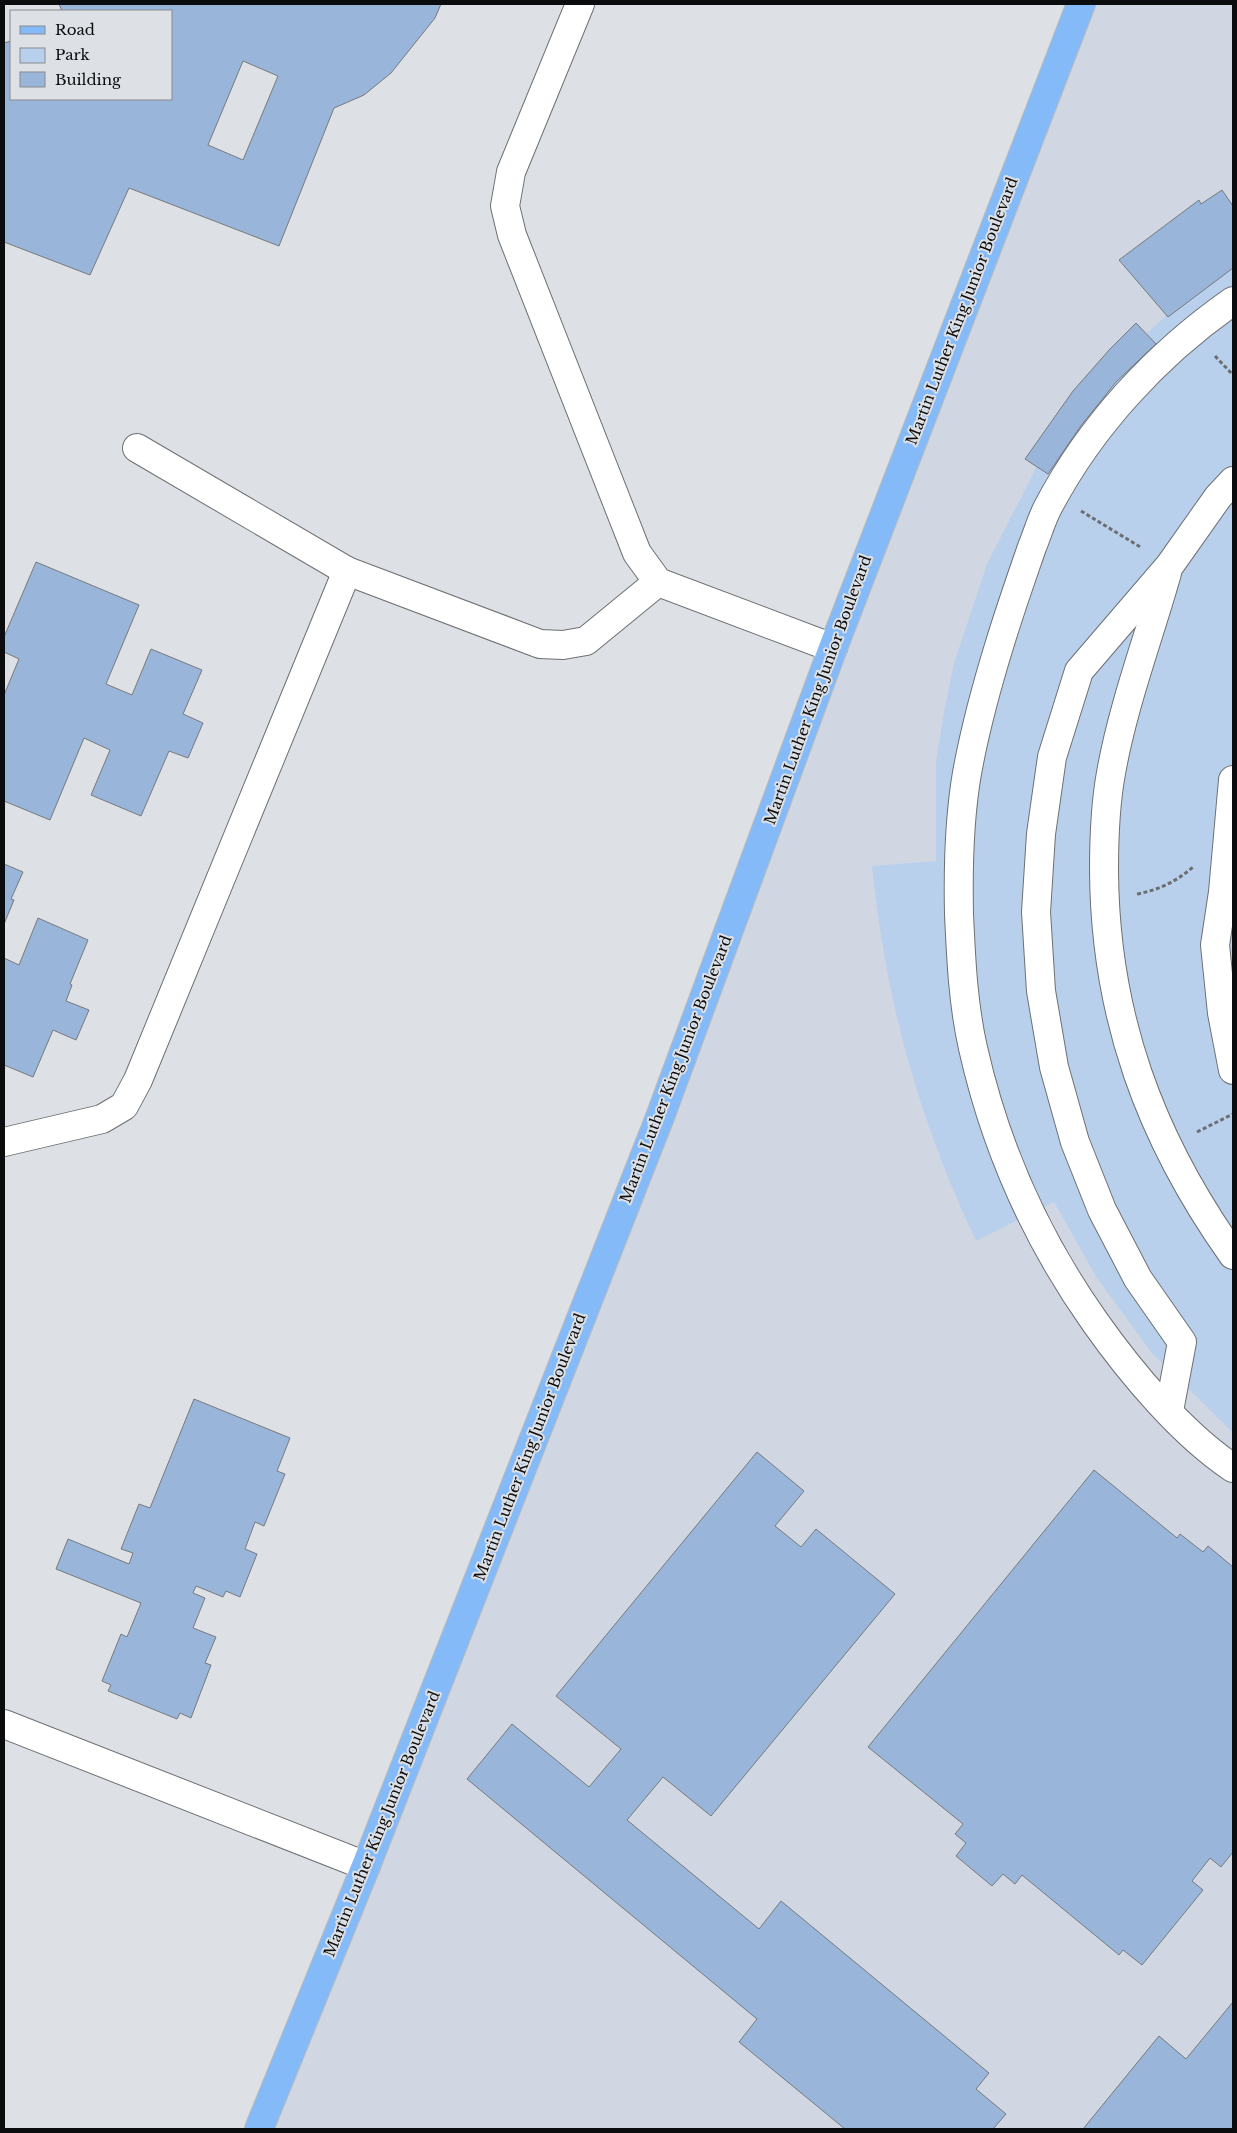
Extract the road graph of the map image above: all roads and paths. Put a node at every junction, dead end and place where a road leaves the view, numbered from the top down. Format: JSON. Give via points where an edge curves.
{"nodes":[{"id":1,"x":580,"y":4,"type":"edge"},
{"id":2,"x":1081,"y":4,"type":"edge"},
{"id":3,"x":1233,"y":301,"type":"edge"},
{"id":4,"x":136,"y":448,"type":"dead end"},
{"id":5,"x":1233,"y":481,"type":"edge"},
{"id":6,"x":1055,"y":495,"type":"junction"},
{"id":7,"x":1170,"y":565,"type":"junction"},
{"id":8,"x":347,"y":571,"type":"junction"},
{"id":9,"x":658,"y":582,"type":"junction"},
{"id":10,"x":832,"y":648,"type":"junction"},
{"id":11,"x":1233,"y":780,"type":"edge"},
{"id":12,"x":1229,"y":832,"type":"junction"},
{"id":13,"x":1104,"y":897,"type":"junction"},
{"id":14,"x":1233,"y":1070,"type":"edge"},
{"id":15,"x":1233,"y":1114,"type":"edge"},
{"id":16,"x":4,"y":1142,"type":"edge"},
{"id":17,"x":1167,"y":1147,"type":"junction"},
{"id":18,"x":1233,"y":1255,"type":"edge"},
{"id":19,"x":1169,"y":1411,"type":"junction"},
{"id":20,"x":1226,"y":1463,"type":"edge"},
{"id":21,"x":1233,"y":1483,"type":"edge"},
{"id":22,"x":4,"y":1724,"type":"edge"},
{"id":23,"x":366,"y":1866,"type":"junction"},
{"id":24,"x":259,"y":2129,"type":"edge"}],
"edges":[{"from":1,"to":9,"type":"lane","via":[[511,172],[506,206],[512,235],[636,553]]},
{"from":2,"to":10,"type":"main road","name":"Martin Luther King Junior Boulevard"},
{"from":3,"to":6,"type":"lane","via":[[1208,318],[1155,365],[1116,407]]},
{"from":4,"to":8,"type":"lane"},
{"from":5,"to":7,"type":"lane"},
{"from":6,"to":7,"type":"path"},
{"from":6,"to":19,"type":"lane","via":[[1014,596],[987,685],[967,774],[958,866],[961,958],[972,1046],[996,1131],[1030,1214],[1047,1249],[1089,1314],[1139,1379]]},
{"from":7,"to":13,"type":"lane","via":[[1128,695],[1110,775]]},
{"from":7,"to":19,"type":"lane","via":[[1085,662],[1074,682],[1052,757],[1040,834],[1036,912],[1041,991],[1054,1067],[1075,1142],[1102,1210],[1138,1279],[1182,1342]]},
{"from":8,"to":9,"type":"lane","via":[[540,644],[563,645],[586,641]]},
{"from":8,"to":16,"type":"lane","via":[[138,1080],[124,1106],[102,1118]]},
{"from":9,"to":10,"type":"lane"},
{"from":10,"to":23,"type":"main road","name":"Martin Luther King Junior Boulevard","via":[[660,1117]]},
{"from":11,"to":12,"type":"lane"},
{"from":12,"to":13,"type":"path","via":[[1196,864],[1168,884],[1151,892]]},
{"from":12,"to":14,"type":"lane","via":[[1215,952]]},
{"from":13,"to":17,"type":"lane","via":[[1124,1028],[1146,1100]]},
{"from":15,"to":17,"type":"path"},
{"from":17,"to":18,"type":"lane","via":[[1192,1193]]},
{"from":19,"to":20,"type":"lane"},
{"from":20,"to":21,"type":"lane"},
{"from":22,"to":23,"type":"lane"},
{"from":23,"to":24,"type":"main road","name":"Martin Luther King Junior Boulevard"}]}
